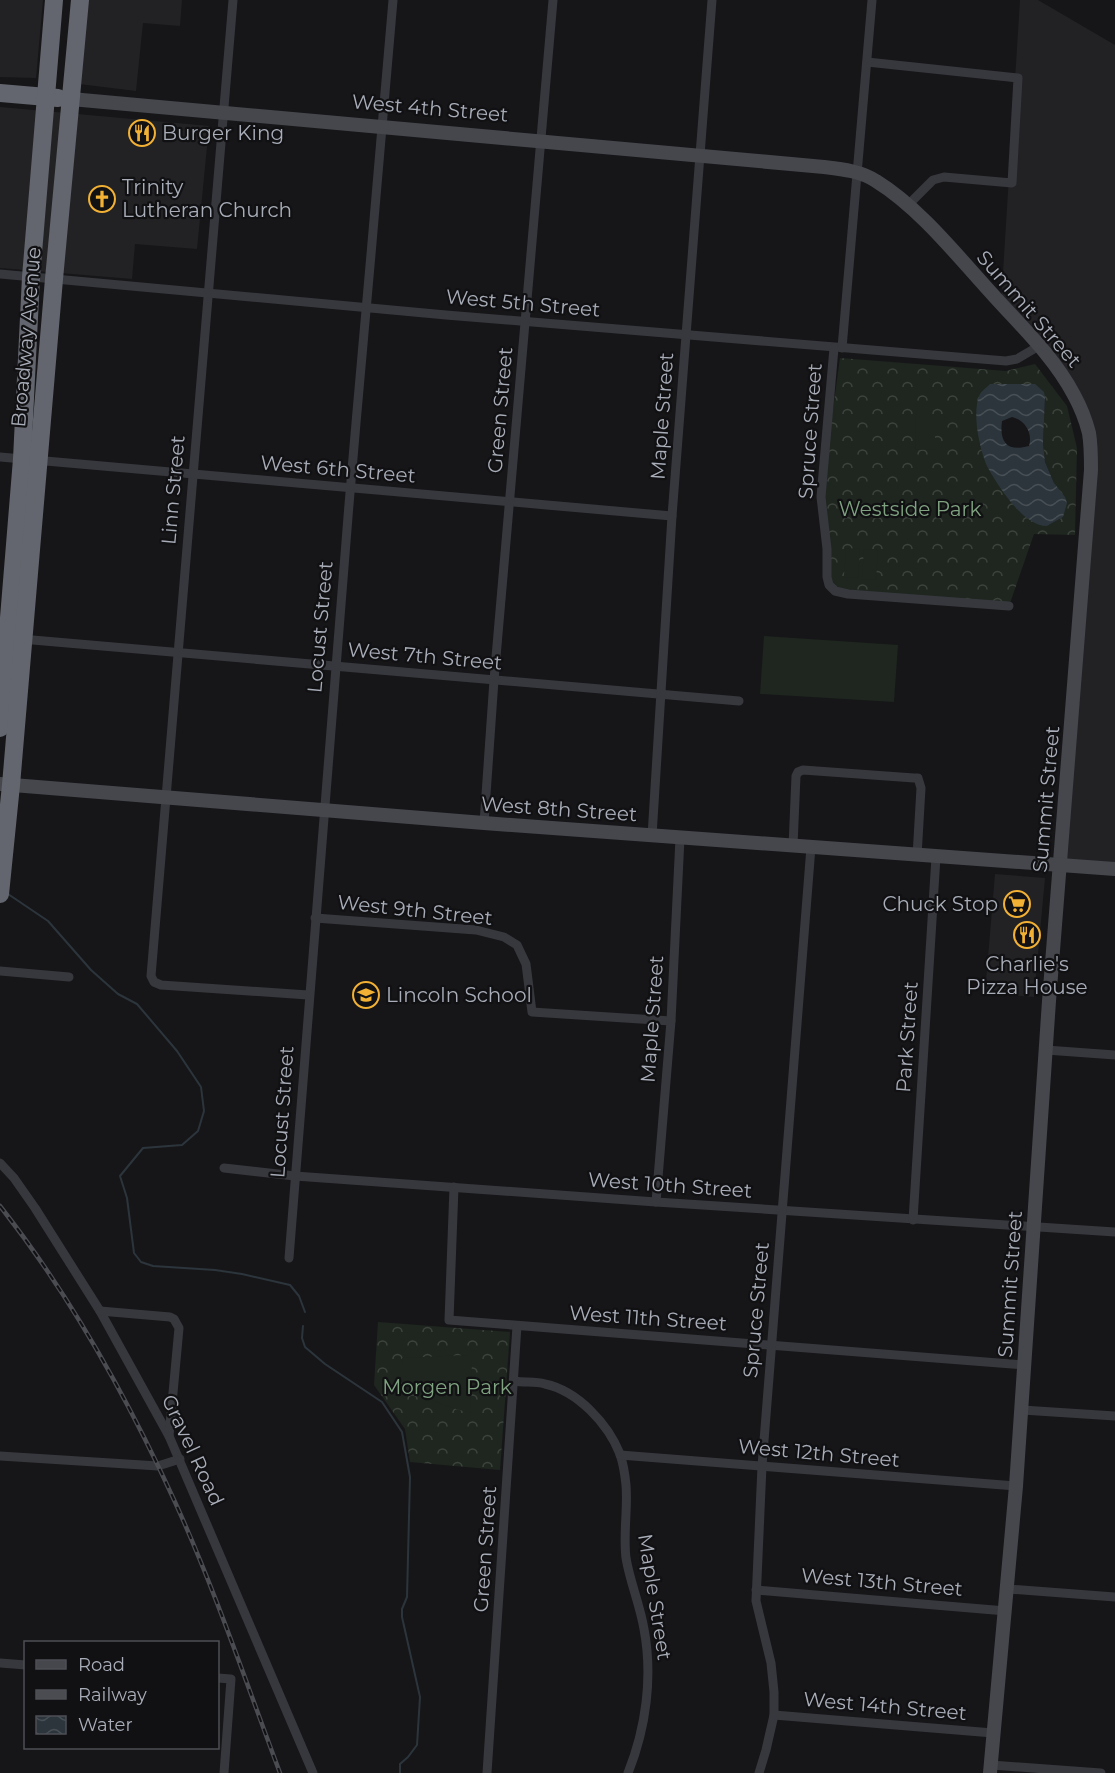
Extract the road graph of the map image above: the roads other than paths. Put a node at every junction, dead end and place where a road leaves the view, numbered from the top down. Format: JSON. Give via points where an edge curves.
{"nodes":[{"id":1,"x":54,"y":0,"type":"edge"},
{"id":2,"x":80,"y":0,"type":"edge"},
{"id":3,"x":233,"y":0,"type":"edge"},
{"id":4,"x":393,"y":0,"type":"edge"},
{"id":5,"x":553,"y":0,"type":"edge"},
{"id":6,"x":712,"y":0,"type":"edge"},
{"id":7,"x":872,"y":0,"type":"edge"},
{"id":8,"x":867,"y":62,"type":"junction"},
{"id":9,"x":0,"y":93,"type":"edge"},
{"id":10,"x":47,"y":97,"type":"junction"},
{"id":11,"x":71,"y":99,"type":"junction"},
{"id":12,"x":223,"y":114,"type":"junction"},
{"id":13,"x":384,"y":127,"type":"junction"},
{"id":14,"x":540,"y":140,"type":"junction"},
{"id":15,"x":700,"y":155,"type":"junction"},
{"id":16,"x":856,"y":172,"type":"junction"},
{"id":17,"x":908,"y":205,"type":"junction"},
{"id":18,"x":0,"y":274,"type":"edge"},
{"id":19,"x":31,"y":277,"type":"junction"},
{"id":20,"x":54,"y":279,"type":"junction"},
{"id":21,"x":208,"y":293,"type":"junction"},
{"id":22,"x":366,"y":307,"type":"junction"},
{"id":23,"x":525,"y":321,"type":"junction"},
{"id":24,"x":686,"y":334,"type":"junction"},
{"id":25,"x":1039,"y":346,"type":"junction"},
{"id":26,"x":838,"y":348,"type":"junction"},
{"id":27,"x":0,"y":457,"type":"edge"},
{"id":28,"x":30,"y":460,"type":"junction"},
{"id":29,"x":193,"y":474,"type":"junction"},
{"id":30,"x":350,"y":488,"type":"junction"},
{"id":31,"x":510,"y":502,"type":"junction"},
{"id":32,"x":672,"y":516,"type":"junction"},
{"id":33,"x":1009,"y":606,"type":"dead end"},
{"id":34,"x":10,"y":638,"type":"edge"},
{"id":35,"x":177,"y":652,"type":"junction"},
{"id":36,"x":335,"y":666,"type":"junction"},
{"id":37,"x":494,"y":680,"type":"junction"},
{"id":38,"x":661,"y":695,"type":"junction"},
{"id":39,"x":739,"y":701,"type":"dead end"},
{"id":40,"x":0,"y":728,"type":"edge"},
{"id":41,"x":6,"y":785,"type":"edge"},
{"id":42,"x":166,"y":797,"type":"junction"},
{"id":43,"x":324,"y":810,"type":"junction"},
{"id":44,"x":484,"y":823,"type":"junction"},
{"id":45,"x":652,"y":836,"type":"junction"},
{"id":46,"x":680,"y":838,"type":"junction"},
{"id":47,"x":793,"y":846,"type":"junction"},
{"id":48,"x":811,"y":847,"type":"junction"},
{"id":49,"x":917,"y":856,"type":"junction"},
{"id":50,"x":936,"y":857,"type":"junction"},
{"id":51,"x":1060,"y":866,"type":"junction"},
{"id":52,"x":1115,"y":869,"type":"edge"},
{"id":53,"x":0,"y":894,"type":"edge"},
{"id":54,"x":315,"y":918,"type":"junction"},
{"id":55,"x":0,"y":970,"type":"edge"},
{"id":56,"x":69,"y":977,"type":"dead end"},
{"id":57,"x":308,"y":995,"type":"junction"},
{"id":58,"x":671,"y":1021,"type":"junction"},
{"id":59,"x":1046,"y":1050,"type":"junction"},
{"id":60,"x":1115,"y":1055,"type":"edge"},
{"id":61,"x":0,"y":1163,"type":"edge"},
{"id":62,"x":224,"y":1168,"type":"dead end"},
{"id":63,"x":295,"y":1176,"type":"junction"},
{"id":64,"x":454,"y":1187,"type":"junction"},
{"id":65,"x":656,"y":1202,"type":"junction"},
{"id":66,"x":783,"y":1211,"type":"junction"},
{"id":67,"x":914,"y":1220,"type":"junction"},
{"id":68,"x":1033,"y":1226,"type":"junction"},
{"id":69,"x":1115,"y":1232,"type":"edge"},
{"id":70,"x":289,"y":1258,"type":"dead end"},
{"id":71,"x":100,"y":1311,"type":"junction"},
{"id":72,"x":517,"y":1326,"type":"junction"},
{"id":73,"x":771,"y":1345,"type":"junction"},
{"id":74,"x":1024,"y":1365,"type":"junction"},
{"id":75,"x":514,"y":1381,"type":"junction"},
{"id":76,"x":1022,"y":1410,"type":"junction"},
{"id":77,"x":1115,"y":1416,"type":"edge"},
{"id":78,"x":170,"y":1436,"type":"junction"},
{"id":79,"x":620,"y":1455,"type":"junction"},
{"id":80,"x":0,"y":1456,"type":"edge"},
{"id":81,"x":180,"y":1459,"type":"junction"},
{"id":82,"x":762,"y":1466,"type":"junction"},
{"id":83,"x":1016,"y":1486,"type":"junction"},
{"id":84,"x":1008,"y":1589,"type":"junction"},
{"id":85,"x":756,"y":1590,"type":"junction"},
{"id":86,"x":1115,"y":1596,"type":"edge"},
{"id":87,"x":1006,"y":1611,"type":"junction"},
{"id":88,"x":0,"y":1663,"type":"edge"},
{"id":89,"x":24,"y":1665,"type":"edge"},
{"id":90,"x":219,"y":1678,"type":"edge"},
{"id":91,"x":774,"y":1714,"type":"junction"},
{"id":92,"x":993,"y":1733,"type":"junction"},
{"id":93,"x":991,"y":1769,"type":"edge"},
{"id":94,"x":224,"y":1773,"type":"edge"},
{"id":95,"x":313,"y":1773,"type":"edge"},
{"id":96,"x":487,"y":1773,"type":"edge"},
{"id":97,"x":628,"y":1773,"type":"edge"},
{"id":98,"x":759,"y":1773,"type":"edge"},
{"id":99,"x":1101,"y":1773,"type":"edge"}],
"edges":[{"from":1,"to":10,"type":"highway","name":"Broadway Avenue"},
{"from":2,"to":11,"type":"highway","name":"Broadway Avenue"},
{"from":3,"to":12,"type":"street","name":"Linn Street"},
{"from":4,"to":13,"type":"street","name":"Locust Street"},
{"from":5,"to":14,"type":"street","name":"Green Street"},
{"from":6,"to":15,"type":"street","name":"Maple Street"},
{"from":7,"to":8,"type":"street","name":"Spruce Street"},
{"from":8,"to":16,"type":"street","name":"Spruce Street"},
{"from":8,"to":17,"type":"street","via":[[1018,78],[1012,183],[944,177],[933,180]]},
{"from":9,"to":10,"type":"highway","name":"West 4th Street"},
{"from":10,"to":11,"type":"highway","name":"West 4th Street"},
{"from":10,"to":19,"type":"highway","name":"Broadway Avenue"},
{"from":11,"to":12,"type":"street","name":"West 4th Street"},
{"from":11,"to":20,"type":"highway","name":"Broadway Avenue"},
{"from":12,"to":13,"type":"street","name":"West 4th Street"},
{"from":12,"to":21,"type":"street","name":"Linn Street"},
{"from":13,"to":14,"type":"street","name":"West 4th Street"},
{"from":13,"to":22,"type":"street","name":"Locust Street"},
{"from":14,"to":15,"type":"street","name":"West 4th Street"},
{"from":14,"to":23,"type":"street","name":"Green Street"},
{"from":15,"to":16,"type":"street","name":"West 4th Street"},
{"from":15,"to":24,"type":"street","name":"Maple Street"},
{"from":16,"to":17,"type":"street","name":"Summit Street"},
{"from":16,"to":26,"type":"street","name":"Spruce Street"},
{"from":17,"to":25,"type":"street","name":"Summit Street"},
{"from":18,"to":19,"type":"street","name":"West 5th Street"},
{"from":19,"to":20,"type":"street","name":"West 5th Street"},
{"from":19,"to":28,"type":"highway","name":"Broadway Avenue"},
{"from":20,"to":21,"type":"street","name":"West 5th Street"},
{"from":20,"to":28,"type":"highway","name":"Broadway Avenue"},
{"from":21,"to":22,"type":"street","name":"West 5th Street"},
{"from":21,"to":29,"type":"street","name":"Linn Street"},
{"from":22,"to":23,"type":"street","name":"West 5th Street"},
{"from":22,"to":30,"type":"street","name":"Locust Street"},
{"from":23,"to":24,"type":"street","name":"West 5th Street"},
{"from":23,"to":31,"type":"street","name":"Green Street"},
{"from":24,"to":26,"type":"street","name":"West 5th Street"},
{"from":24,"to":32,"type":"street","name":"Maple Street"},
{"from":25,"to":26,"type":"street","name":"West 5th Street","via":[[1006,362]]},
{"from":25,"to":51,"type":"street","name":"Summit Street","via":[[1075,396],[1089,433],[1091,470]]},
{"from":26,"to":33,"type":"street","name":"Spruce Street","via":[[821,497],[829,585],[848,594]]},
{"from":27,"to":28,"type":"street","name":"West 6th Street"},
{"from":28,"to":29,"type":"street","name":"West 6th Street"},
{"from":28,"to":34,"type":"highway","name":"Broadway Avenue"},
{"from":29,"to":30,"type":"street","name":"West 6th Street"},
{"from":29,"to":35,"type":"street","name":"Linn Street"},
{"from":30,"to":31,"type":"street","name":"West 6th Street"},
{"from":30,"to":36,"type":"street","name":"Locust Street"},
{"from":31,"to":32,"type":"street","name":"West 6th Street"},
{"from":31,"to":37,"type":"street","name":"Green Street"},
{"from":32,"to":38,"type":"street","name":"Maple Street"},
{"from":34,"to":35,"type":"street","name":"West 7th Street"},
{"from":34,"to":40,"type":"highway","name":"Broadway Avenue"},
{"from":34,"to":41,"type":"highway","name":"Broadway Avenue"},
{"from":35,"to":36,"type":"street","name":"West 7th Street"},
{"from":35,"to":42,"type":"street","name":"Linn Street"},
{"from":36,"to":37,"type":"street","name":"West 7th Street"},
{"from":36,"to":43,"type":"street","name":"Locust Street"},
{"from":37,"to":38,"type":"street","name":"West 7th Street"},
{"from":37,"to":44,"type":"street","name":"Green Street"},
{"from":38,"to":39,"type":"street","name":"West 7th Street"},
{"from":38,"to":45,"type":"street","name":"Maple Street"},
{"from":41,"to":42,"type":"street","name":"West 8th Street"},
{"from":41,"to":53,"type":"highway","name":"Broadway Avenue"},
{"from":42,"to":43,"type":"street","name":"West 8th Street"},
{"from":42,"to":57,"type":"street","name":"Linn Street","via":[[151,976],[154,982],[161,986]]},
{"from":43,"to":44,"type":"street","name":"West 8th Street"},
{"from":43,"to":54,"type":"street","name":"Locust Street"},
{"from":44,"to":45,"type":"street","name":"West 8th Street"},
{"from":45,"to":46,"type":"street","name":"West 8th Street"},
{"from":46,"to":47,"type":"street","name":"West 8th Street"},
{"from":46,"to":58,"type":"street","name":"Maple Street"},
{"from":47,"to":48,"type":"street","name":"West 8th Street"},
{"from":47,"to":49,"type":"street","via":[[798,772],[918,778],[921,788]]},
{"from":48,"to":49,"type":"street","name":"West 8th Street"},
{"from":48,"to":66,"type":"street","name":"Spruce Street"},
{"from":49,"to":50,"type":"street","name":"West 8th Street"},
{"from":50,"to":51,"type":"street","name":"West 8th Street"},
{"from":50,"to":67,"type":"street","name":"Park Street"},
{"from":51,"to":52,"type":"street","name":"West 8th Street"},
{"from":51,"to":59,"type":"street","name":"Summit Street"},
{"from":54,"to":57,"type":"street","name":"Locust Street"},
{"from":54,"to":58,"type":"street","name":"West 9th Street","via":[[476,930],[504,938],[517,945],[526,964],[532,1012]]},
{"from":55,"to":56,"type":"street"},
{"from":57,"to":63,"type":"street","name":"Locust Street"},
{"from":58,"to":65,"type":"street","name":"Maple Street"},
{"from":59,"to":60,"type":"street"},
{"from":59,"to":68,"type":"street","name":"Summit Street"},
{"from":61,"to":71,"type":"street","name":"Gravel Road","via":[[35,1208]]},
{"from":62,"to":63,"type":"street","name":"West 10th Street"},
{"from":63,"to":64,"type":"street","name":"West 10th Street"},
{"from":63,"to":70,"type":"street","name":"Locust Street"},
{"from":64,"to":65,"type":"street","name":"West 10th Street"},
{"from":64,"to":72,"type":"street","name":"West 11th Street","via":[[449,1320]]},
{"from":65,"to":66,"type":"street","name":"West 10th Street"},
{"from":66,"to":67,"type":"street","name":"West 10th Street"},
{"from":66,"to":73,"type":"street","name":"Spruce Street"},
{"from":67,"to":68,"type":"street","name":"West 10th Street"},
{"from":68,"to":69,"type":"street","name":"West 10th Street"},
{"from":68,"to":74,"type":"street","name":"Summit Street"},
{"from":71,"to":78,"type":"street","name":"Gravel Road"},
{"from":71,"to":78,"type":"street","via":[[171,1317],[178,1323]]},
{"from":72,"to":73,"type":"street","name":"West 11th Street"},
{"from":72,"to":75,"type":"street","name":"Green Street"},
{"from":73,"to":74,"type":"street","name":"West 11th Street"},
{"from":73,"to":82,"type":"street","name":"Spruce Street"},
{"from":74,"to":76,"type":"street","name":"Summit Street"},
{"from":75,"to":79,"type":"street","name":"Maple Street","via":[[544,1383],[572,1396],[604,1426]]},
{"from":75,"to":96,"type":"street","name":"Green Street"},
{"from":76,"to":77,"type":"street"},
{"from":76,"to":83,"type":"street","name":"Summit Street"},
{"from":78,"to":81,"type":"street","name":"Gravel Road"},
{"from":79,"to":82,"type":"street","name":"West 12th Street"},
{"from":79,"to":97,"type":"street","name":"Maple Street","via":[[626,1486],[626,1558],[644,1630],[648,1680],[636,1752]]},
{"from":80,"to":81,"type":"street","via":[[158,1466]]},
{"from":81,"to":95,"type":"street","name":"Gravel Road"},
{"from":82,"to":83,"type":"street","name":"West 12th Street"},
{"from":82,"to":85,"type":"street","name":"Spruce Street"},
{"from":83,"to":84,"type":"street","name":"Summit Street"},
{"from":84,"to":86,"type":"street"},
{"from":84,"to":87,"type":"street","name":"Summit Street"},
{"from":85,"to":87,"type":"street","name":"West 13th Street"},
{"from":85,"to":91,"type":"street","name":"Spruce Street","via":[[771,1663]]},
{"from":87,"to":92,"type":"street","name":"Summit Street"},
{"from":88,"to":89,"type":"street"},
{"from":90,"to":94,"type":"street","via":[[231,1679]]},
{"from":91,"to":92,"type":"street","name":"West 14th Street"},
{"from":91,"to":98,"type":"street","name":"Spruce Street"},
{"from":92,"to":93,"type":"street","name":"Summit Street"},
{"from":93,"to":99,"type":"street"}]}
